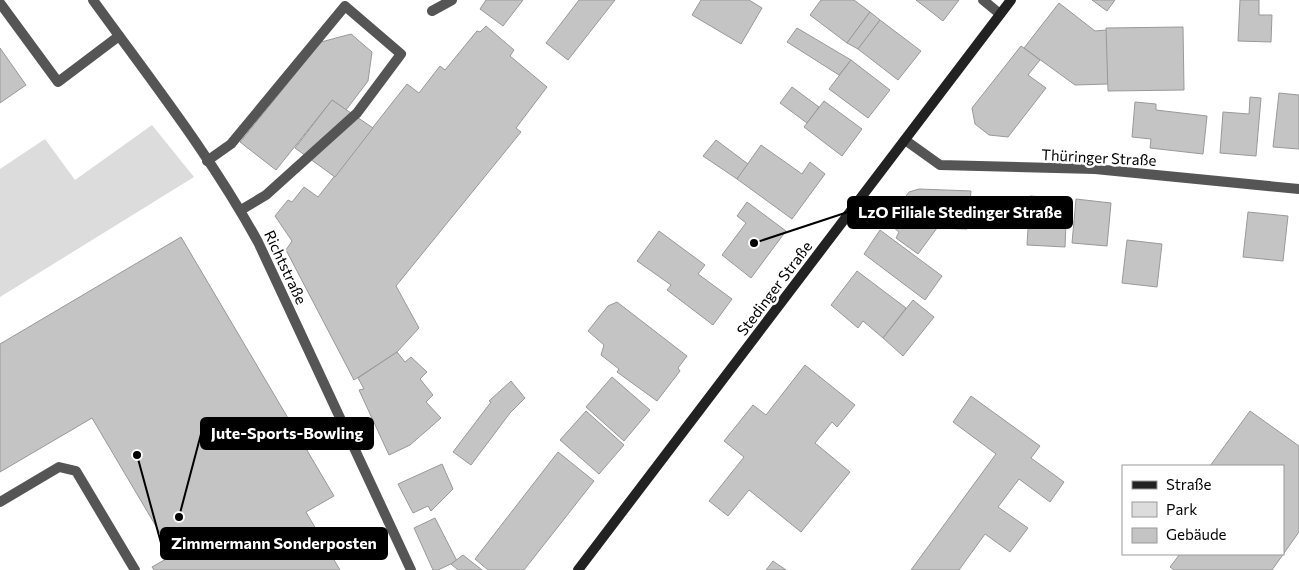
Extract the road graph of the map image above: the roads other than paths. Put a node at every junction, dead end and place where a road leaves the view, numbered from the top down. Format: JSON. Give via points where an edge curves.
{"nodes":[{"id":1,"x":93,"y":0,"type":"edge"},
{"id":2,"x":452,"y":0,"type":"edge"},
{"id":3,"x":983,"y":0,"type":"edge"},
{"id":4,"x":1011,"y":0,"type":"edge"},
{"id":5,"x":0,"y":3,"type":"edge"},
{"id":6,"x":432,"y":11,"type":"dead end"},
{"id":7,"x":1000,"y":14,"type":"junction"},
{"id":8,"x":119,"y":36,"type":"junction"},
{"id":9,"x":905,"y":140,"type":"junction"},
{"id":10,"x":207,"y":161,"type":"junction"},
{"id":11,"x":1299,"y":189,"type":"edge"},
{"id":12,"x":241,"y":210,"type":"junction"},
{"id":13,"x":0,"y":502,"type":"edge"},
{"id":14,"x":135,"y":570,"type":"edge"},
{"id":15,"x":412,"y":570,"type":"edge"},
{"id":16,"x":578,"y":570,"type":"edge"}],
"edges":[{"from":1,"to":8,"type":"street","name":"Richtstraße"},
{"from":2,"to":6,"type":"street"},
{"from":3,"to":7,"type":"street"},
{"from":4,"to":7,"type":"main road","name":"Stedinger Straße"},
{"from":5,"to":8,"type":"street","via":[[58,82]]},
{"from":7,"to":9,"type":"main road","name":"Stedinger Straße"},
{"from":8,"to":10,"type":"street","name":"Richtstraße"},
{"from":9,"to":11,"type":"street","name":"Thüringer Straße","via":[[940,165],[1095,169]]},
{"from":9,"to":16,"type":"main road","name":"Stedinger Straße"},
{"from":10,"to":12,"type":"street","name":"Richtstraße"},
{"from":10,"to":12,"type":"street","via":[[231,144],[345,6],[401,54],[357,113],[266,195]]},
{"from":12,"to":15,"type":"street","name":"Richtstraße"},
{"from":13,"to":14,"type":"street","via":[[60,467],[76,471]]}]}
